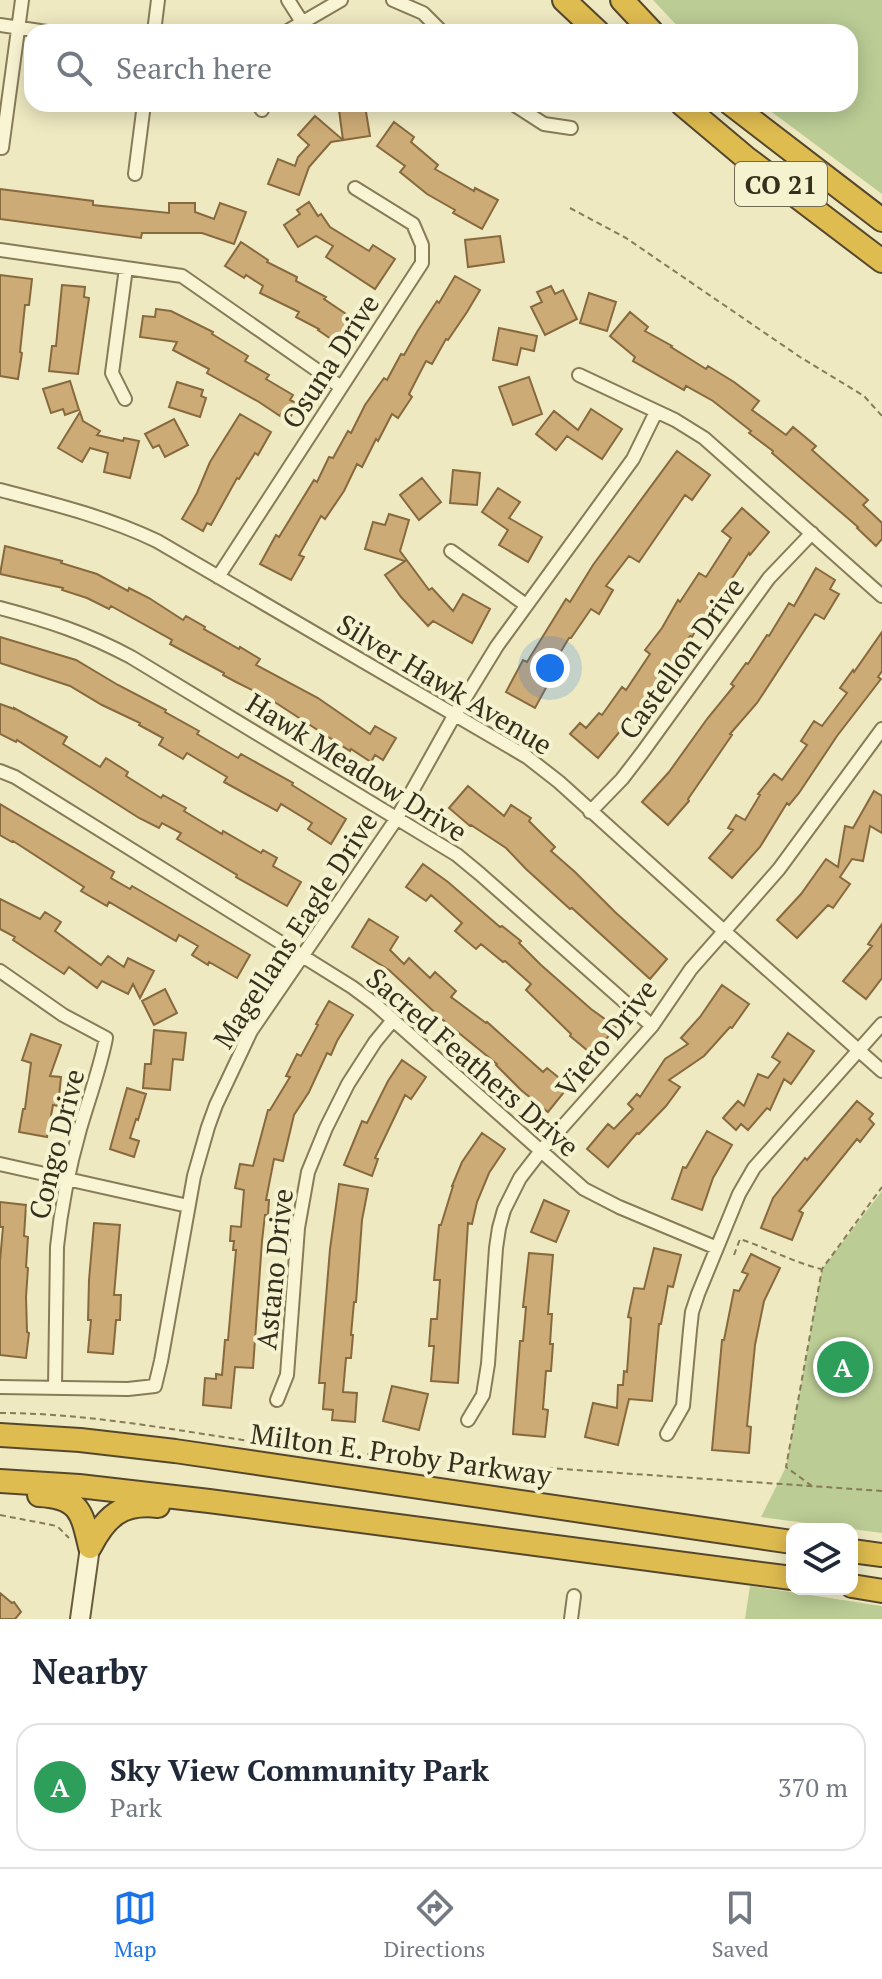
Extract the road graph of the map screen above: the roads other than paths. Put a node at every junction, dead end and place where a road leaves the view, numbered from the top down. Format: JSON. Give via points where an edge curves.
{"nodes":[{"id":1,"x":22,"y":0,"type":"edge"},
{"id":2,"x":158,"y":0,"type":"edge"},
{"id":3,"x":288,"y":0,"type":"edge"},
{"id":4,"x":341,"y":0,"type":"edge"},
{"id":5,"x":393,"y":0,"type":"edge"},
{"id":6,"x":564,"y":0,"type":"edge"},
{"id":7,"x":582,"y":0,"type":"edge"},
{"id":8,"x":622,"y":0,"type":"edge"},
{"id":9,"x":630,"y":0,"type":"edge"},
{"id":10,"x":302,"y":22,"type":"junction"},
{"id":11,"x":155,"y":24,"type":"edge"},
{"id":12,"x":299,"y":24,"type":"edge"},
{"id":13,"x":434,"y":24,"type":"edge"},
{"id":14,"x":590,"y":24,"type":"edge"},
{"id":15,"x":603,"y":24,"type":"edge"},
{"id":16,"x":644,"y":24,"type":"edge"},
{"id":17,"x":646,"y":24,"type":"edge"},
{"id":18,"x":0,"y":25,"type":"edge"},
{"id":19,"x":19,"y":28,"type":"junction"},
{"id":20,"x":24,"y":29,"type":"edge"},
{"id":21,"x":143,"y":112,"type":"edge"},
{"id":22,"x":525,"y":112,"type":"edge"},
{"id":23,"x":692,"y":112,"type":"edge"},
{"id":24,"x":741,"y":112,"type":"edge"},
{"id":25,"x":571,"y":128,"type":"dead end"},
{"id":26,"x":2,"y":148,"type":"edge"},
{"id":27,"x":135,"y":174,"type":"dead end"},
{"id":28,"x":355,"y":188,"type":"dead end"},
{"id":29,"x":882,"y":220,"type":"edge"},
{"id":30,"x":0,"y":250,"type":"edge"},
{"id":31,"x":882,"y":261,"type":"edge"},
{"id":32,"x":126,"y":268,"type":"junction"},
{"id":33,"x":579,"y":375,"type":"dead end"},
{"id":34,"x":341,"y":387,"type":"junction"},
{"id":35,"x":125,"y":399,"type":"dead end"},
{"id":36,"x":656,"y":412,"type":"junction"},
{"id":37,"x":0,"y":490,"type":"edge"},
{"id":38,"x":812,"y":533,"type":"junction"},
{"id":39,"x":451,"y":551,"type":"dead end"},
{"id":40,"x":218,"y":577,"type":"junction"},
{"id":41,"x":882,"y":596,"type":"edge"},
{"id":42,"x":526,"y":605,"type":"junction"},
{"id":43,"x":0,"y":608,"type":"edge"},
{"id":44,"x":454,"y":716,"type":"junction"},
{"id":45,"x":882,"y":729,"type":"edge"},
{"id":46,"x":0,"y":771,"type":"edge"},
{"id":47,"x":590,"y":812,"type":"junction"},
{"id":48,"x":397,"y":818,"type":"junction"},
{"id":49,"x":724,"y":931,"type":"junction"},
{"id":50,"x":301,"y":956,"type":"junction"},
{"id":51,"x":0,"y":971,"type":"edge"},
{"id":52,"x":393,"y":1020,"type":"junction"},
{"id":53,"x":882,"y":1024,"type":"edge"},
{"id":54,"x":652,"y":1026,"type":"junction"},
{"id":55,"x":859,"y":1051,"type":"junction"},
{"id":56,"x":882,"y":1071,"type":"edge"},
{"id":57,"x":540,"y":1152,"type":"junction"},
{"id":58,"x":0,"y":1164,"type":"edge"},
{"id":59,"x":68,"y":1179,"type":"junction"},
{"id":60,"x":188,"y":1206,"type":"junction"},
{"id":61,"x":717,"y":1248,"type":"junction"},
{"id":62,"x":0,"y":1387,"type":"edge"},
{"id":63,"x":55,"y":1388,"type":"junction"},
{"id":64,"x":277,"y":1400,"type":"dead end"},
{"id":65,"x":468,"y":1420,"type":"dead end"},
{"id":66,"x":667,"y":1434,"type":"dead end"},
{"id":67,"x":0,"y":1435,"type":"edge"},
{"id":68,"x":0,"y":1481,"type":"edge"},
{"id":69,"x":0,"y":1493,"type":"edge"},
{"id":70,"x":209,"y":1501,"type":"junction"},
{"id":71,"x":786,"y":1541,"type":"edge"},
{"id":72,"x":81,"y":1544,"type":"junction"},
{"id":73,"x":858,"y":1552,"type":"edge"},
{"id":74,"x":882,"y":1555,"type":"edge"},
{"id":75,"x":786,"y":1577,"type":"edge"},
{"id":76,"x":858,"y":1587,"type":"edge"},
{"id":77,"x":882,"y":1591,"type":"edge"},
{"id":78,"x":574,"y":1596,"type":"dead end"},
{"id":79,"x":80,"y":1619,"type":"edge"},
{"id":80,"x":571,"y":1619,"type":"edge"}],
"edges":[{"from":1,"to":19,"type":"street"},
{"from":2,"to":11,"type":"street"},
{"from":3,"to":10,"type":"street"},
{"from":4,"to":10,"type":"street"},
{"from":5,"to":13,"type":"street"},
{"from":6,"to":14,"type":"highway"},
{"from":7,"to":15,"type":"highway"},
{"from":8,"to":16,"type":"highway"},
{"from":9,"to":17,"type":"highway"},
{"from":10,"to":12,"type":"street"},
{"from":18,"to":19,"type":"street"},
{"from":19,"to":20,"type":"street"},
{"from":19,"to":26,"type":"street"},
{"from":21,"to":27,"type":"street"},
{"from":22,"to":25,"type":"street","via":[[544,124]]},
{"from":23,"to":31,"type":"highway","number":"CO 21"},
{"from":24,"to":29,"type":"highway","number":"CO 21"},
{"from":28,"to":34,"type":"street","name":"Osuna Drive","via":[[413,224],[422,245],[422,263]]},
{"from":30,"to":32,"type":"street"},
{"from":32,"to":34,"type":"street","via":[[182,276]]},
{"from":32,"to":35,"type":"street","via":[[112,373]]},
{"from":33,"to":36,"type":"street"},
{"from":34,"to":40,"type":"street","name":"Osuna Drive"},
{"from":36,"to":38,"type":"street","via":[[704,438]]},
{"from":36,"to":42,"type":"street","name":"Magellans Eagle Drive","via":[[633,459]]},
{"from":37,"to":40,"type":"street","name":"Silver Hawk Avenue","via":[[113,521]]},
{"from":38,"to":41,"type":"street"},
{"from":38,"to":47,"type":"street","name":"Castellon Drive","via":[[769,578],[642,753]]},
{"from":39,"to":42,"type":"street"},
{"from":40,"to":44,"type":"street","name":"Silver Hawk Avenue"},
{"from":42,"to":44,"type":"street","name":"Magellans Eagle Drive"},
{"from":43,"to":48,"type":"street","name":"Hawk Meadow Drive","via":[[70,628],[120,651]]},
{"from":44,"to":47,"type":"street","name":"Silver Hawk Avenue","via":[[535,763]]},
{"from":44,"to":48,"type":"street","name":"Magellans Eagle Drive"},
{"from":45,"to":49,"type":"street","name":"Viero Drive","via":[[789,857]]},
{"from":46,"to":50,"type":"street","name":"Sacred Feathers Drive"},
{"from":47,"to":49,"type":"street","name":"Silver Hawk Avenue"},
{"from":48,"to":50,"type":"street","name":"Magellans Eagle Drive"},
{"from":48,"to":54,"type":"street","name":"Hawk Meadow Drive","via":[[457,855]]},
{"from":49,"to":54,"type":"street","name":"Viero Drive"},
{"from":49,"to":55,"type":"street","name":"Silver Hawk Avenue"},
{"from":50,"to":52,"type":"street","name":"Sacred Feathers Drive"},
{"from":50,"to":60,"type":"street","name":"Magellans Eagle Drive","via":[[251,1031],[226,1083],[208,1127]]},
{"from":51,"to":59,"type":"street","name":"Congo Drive","via":[[106,1038]]},
{"from":52,"to":57,"type":"street","name":"Sacred Feathers Drive"},
{"from":52,"to":64,"type":"street","name":"Astano Drive","via":[[348,1084],[308,1172],[298,1228],[287,1375]]},
{"from":53,"to":55,"type":"street"},
{"from":54,"to":57,"type":"street","name":"Viero Drive"},
{"from":55,"to":56,"type":"street","name":"Silver Hawk Avenue"},
{"from":55,"to":61,"type":"street","via":[[754,1168]]},
{"from":57,"to":61,"type":"street","name":"Sacred Feathers Drive","via":[[597,1197]]},
{"from":57,"to":65,"type":"street","name":"Viero Drive","via":[[520,1178],[501,1219],[483,1395]]},
{"from":58,"to":59,"type":"street"},
{"from":59,"to":60,"type":"street"},
{"from":59,"to":63,"type":"street","name":"Congo Drive","via":[[57,1247]]},
{"from":60,"to":63,"type":"street","name":"Magellans Eagle Drive","via":[[155,1386]]},
{"from":61,"to":66,"type":"street","via":[[692,1312],[683,1406]]},
{"from":62,"to":63,"type":"street","name":"Magellans Eagle Drive"},
{"from":67,"to":71,"type":"highway","name":"Milton E. Proby Parkway","via":[[175,1451]]},
{"from":68,"to":70,"type":"highway"},
{"from":69,"to":72,"type":"highway","via":[[64,1499],[81,1513]]},
{"from":70,"to":72,"type":"highway","via":[[189,1510],[129,1507]]},
{"from":70,"to":75,"type":"highway"},
{"from":72,"to":79,"type":"street"},
{"from":73,"to":74,"type":"highway"},
{"from":76,"to":77,"type":"highway"},
{"from":78,"to":80,"type":"street"}]}
